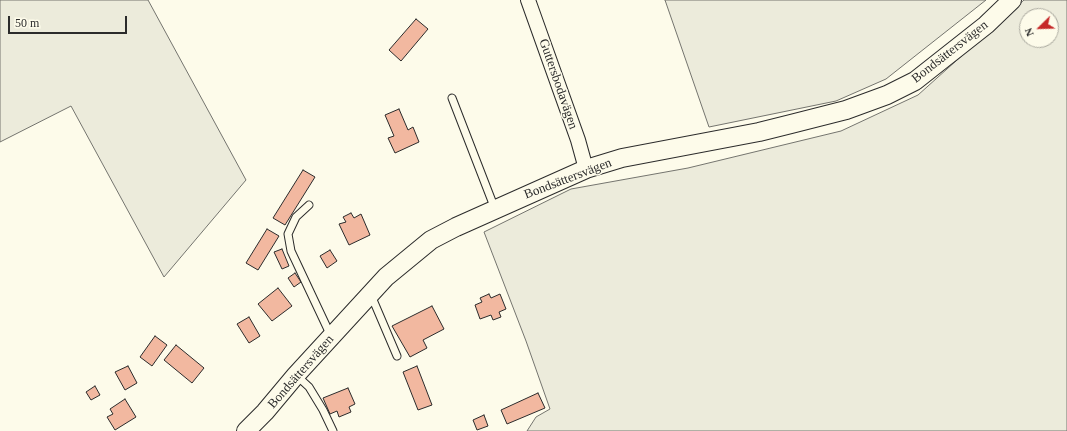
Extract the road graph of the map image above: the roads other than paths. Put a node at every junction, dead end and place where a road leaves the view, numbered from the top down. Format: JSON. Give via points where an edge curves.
{"nodes":[{"id":1,"x":528,"y":0,"type":"edge"},
{"id":2,"x":1012,"y":0,"type":"edge"},
{"id":3,"x":452,"y":98,"type":"dead end"},
{"id":4,"x":586,"y":169,"type":"junction"},
{"id":5,"x":308,"y":205,"type":"dead end"},
{"id":6,"x":495,"y":209,"type":"junction"},
{"id":7,"x":370,"y":294,"type":"junction"},
{"id":8,"x":332,"y":337,"type":"junction"},
{"id":9,"x":397,"y":356,"type":"dead end"},
{"id":10,"x":296,"y":375,"type":"junction"},
{"id":11,"x":246,"y":431,"type":"edge"},
{"id":12,"x":333,"y":431,"type":"edge"}],
"edges":[{"from":1,"to":4,"type":"street","name":"Guttersbodavägen"},
{"from":2,"to":4,"type":"street","name":"Bondsättersvägen","via":[[986,25],[921,77],[887,95],[846,110],[759,132],[622,158]]},
{"from":3,"to":6,"type":"lane"},
{"from":4,"to":6,"type":"street","name":"Bondsättersvägen"},
{"from":5,"to":8,"type":"lane","via":[[296,218],[288,234],[291,251]]},
{"from":6,"to":7,"type":"street","name":"Bondsättersvägen","via":[[431,240]]},
{"from":7,"to":8,"type":"street","name":"Bondsättersvägen"},
{"from":7,"to":9,"type":"lane"},
{"from":8,"to":10,"type":"street","name":"Bondsättersvägen"},
{"from":10,"to":11,"type":"street","name":"Bondsättersvägen"},
{"from":10,"to":12,"type":"lane","via":[[309,387]]}]}
